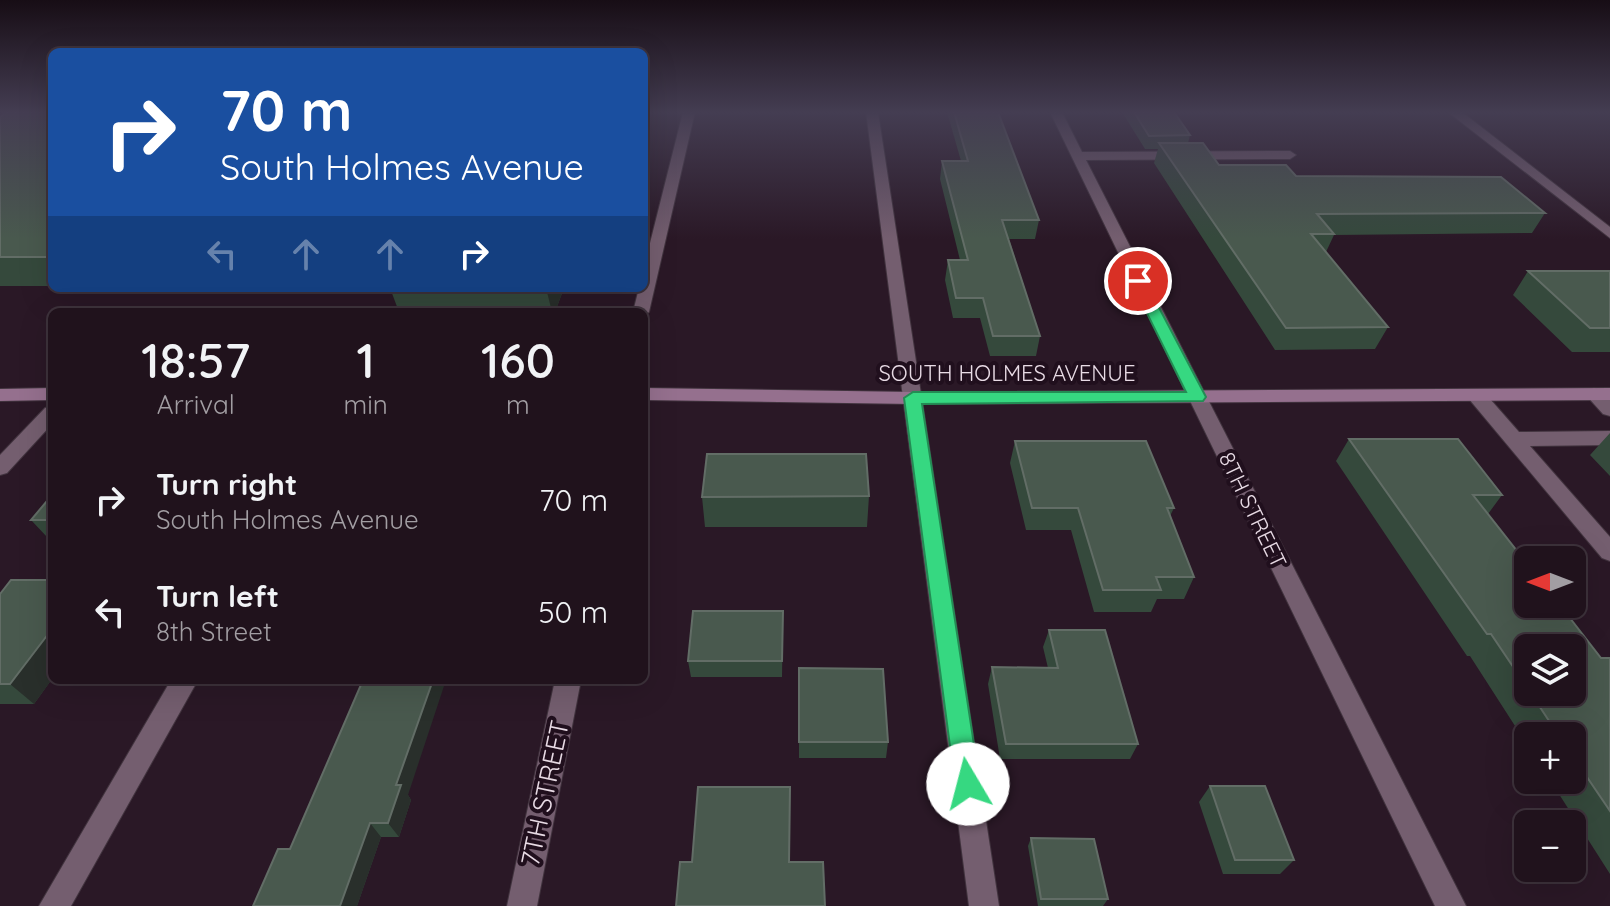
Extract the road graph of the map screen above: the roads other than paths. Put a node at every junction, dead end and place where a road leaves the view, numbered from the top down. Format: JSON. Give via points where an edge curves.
{"nodes":[{"id":1,"x":679,"y":154,"type":"edge"},
{"id":2,"x":878,"y":154,"type":"edge"},
{"id":3,"x":1508,"y":154,"type":"edge"},
{"id":4,"x":1290,"y":155,"type":"dead end"},
{"id":5,"x":1077,"y":156,"type":"joint"},
{"id":6,"x":1610,"y":234,"type":"edge"},
{"id":7,"x":648,"y":283,"type":"edge"},
{"id":8,"x":48,"y":394,"type":"edge"},
{"id":9,"x":648,"y":394,"type":"edge"},
{"id":10,"x":1602,"y":394,"type":"edge"},
{"id":11,"x":0,"y":395,"type":"edge"},
{"id":12,"x":1476,"y":395,"type":"junction"},
{"id":13,"x":1197,"y":397,"type":"junction"},
{"id":14,"x":913,"y":398,"type":"junction"},
{"id":15,"x":1610,"y":410,"type":"edge"},
{"id":16,"x":48,"y":416,"type":"edge"},
{"id":17,"x":1610,"y":438,"type":"edge"},
{"id":18,"x":1513,"y":439,"type":"junction"},
{"id":19,"x":0,"y":468,"type":"edge"},
{"id":20,"x":1610,"y":552,"type":"edge"},
{"id":21,"x":183,"y":684,"type":"edge"},
{"id":22,"x":567,"y":684,"type":"edge"},
{"id":23,"x":54,"y":906,"type":"edge"},
{"id":24,"x":522,"y":906,"type":"edge"},
{"id":25,"x":984,"y":906,"type":"edge"},
{"id":26,"x":1451,"y":906,"type":"edge"}],
"edges":[{"from":1,"to":7,"type":"street"},
{"from":2,"to":14,"type":"street"},
{"from":3,"to":6,"type":"street"},
{"from":4,"to":5,"type":"street"},
{"from":5,"to":13,"type":"street","name":"8TH STREET"},
{"from":8,"to":11,"type":"main road"},
{"from":9,"to":14,"type":"main road","name":"SOUTH HOLMES AVENUE"},
{"from":10,"to":12,"type":"main road","name":"SOUTH HOLMES AVENUE"},
{"from":10,"to":15,"type":"street"},
{"from":12,"to":13,"type":"main road","name":"SOUTH HOLMES AVENUE"},
{"from":12,"to":18,"type":"street"},
{"from":13,"to":14,"type":"main road","name":"SOUTH HOLMES AVENUE"},
{"from":13,"to":26,"type":"street","name":"8TH STREET"},
{"from":14,"to":25,"type":"street"},
{"from":16,"to":19,"type":"street"},
{"from":17,"to":18,"type":"street"},
{"from":18,"to":20,"type":"street"},
{"from":21,"to":23,"type":"street"},
{"from":22,"to":24,"type":"street","name":"7TH STREET"}]}
